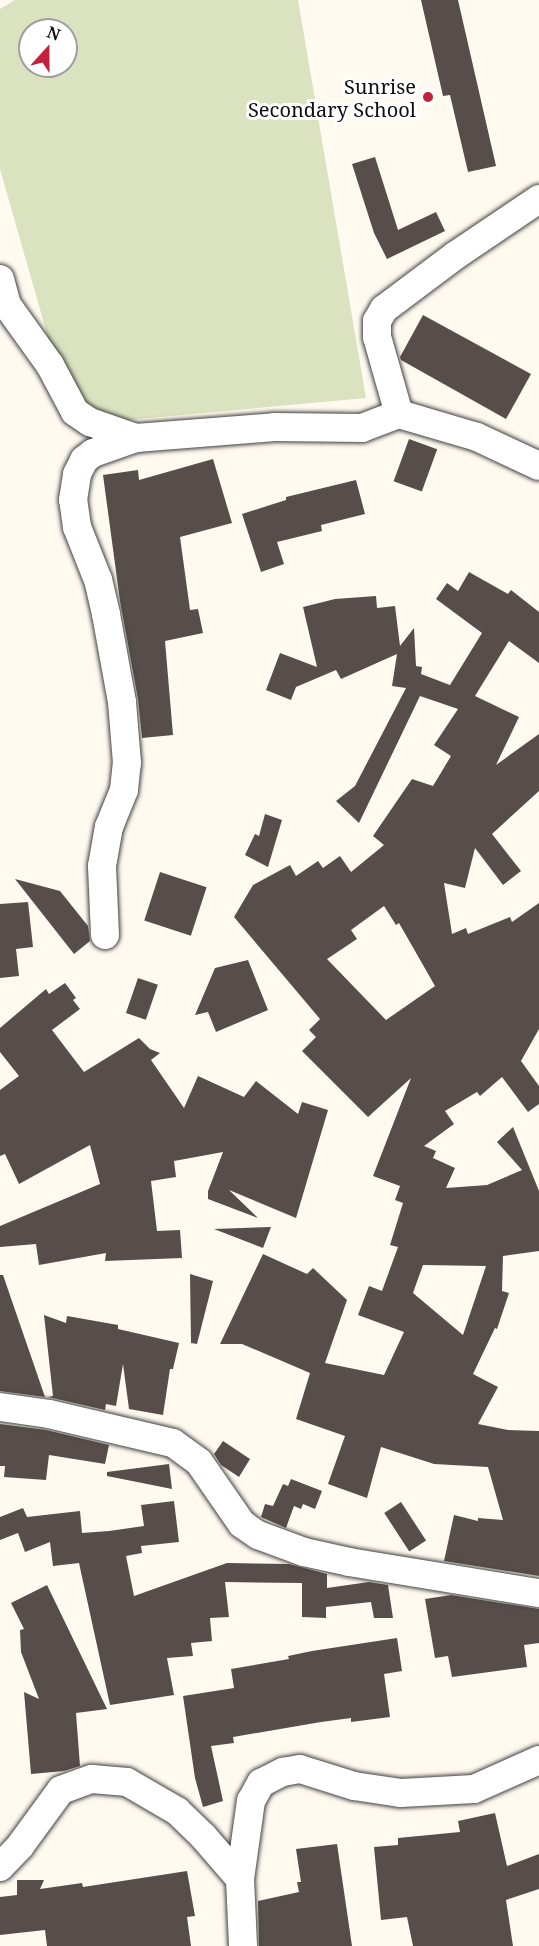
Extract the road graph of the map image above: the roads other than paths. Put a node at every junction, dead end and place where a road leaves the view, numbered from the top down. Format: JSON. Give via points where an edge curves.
{"nodes":[{"id":1,"x":539,"y":199,"type":"edge"},
{"id":2,"x":0,"y":279,"type":"edge"},
{"id":3,"x":399,"y":414,"type":"junction"},
{"id":4,"x":136,"y":438,"type":"junction"},
{"id":5,"x":539,"y":466,"type":"edge"},
{"id":6,"x":105,"y":935,"type":"dead end"},
{"id":7,"x":0,"y":1407,"type":"edge"},
{"id":8,"x":539,"y":1593,"type":"edge"},
{"id":9,"x":539,"y":1761,"type":"edge"},
{"id":10,"x":0,"y":1867,"type":"edge"},
{"id":11,"x":240,"y":1879,"type":"junction"},
{"id":12,"x":243,"y":1946,"type":"edge"}],
"edges":[{"from":1,"to":3,"type":"street","via":[[384,309],[377,321],[377,337]]},
{"from":2,"to":4,"type":"street","via":[[8,305],[45,356],[75,412],[90,422]]},
{"from":3,"to":4,"type":"street","via":[[362,428],[275,427]]},
{"from":3,"to":5,"type":"street","via":[[477,436]]},
{"from":4,"to":6,"type":"street","via":[[84,460],[76,474],[73,500],[77,527],[98,580],[116,657],[127,763],[124,790],[109,827],[102,866]]},
{"from":7,"to":8,"type":"street","via":[[49,1414],[173,1443],[199,1462],[242,1524],[258,1535],[304,1552]]},
{"from":9,"to":11,"type":"street","via":[[474,1789],[401,1793],[354,1786],[300,1769],[283,1772],[261,1783],[251,1801]]},
{"from":10,"to":11,"type":"street","via":[[61,1790],[92,1779],[127,1782],[177,1811]]},
{"from":11,"to":12,"type":"street"}]}
